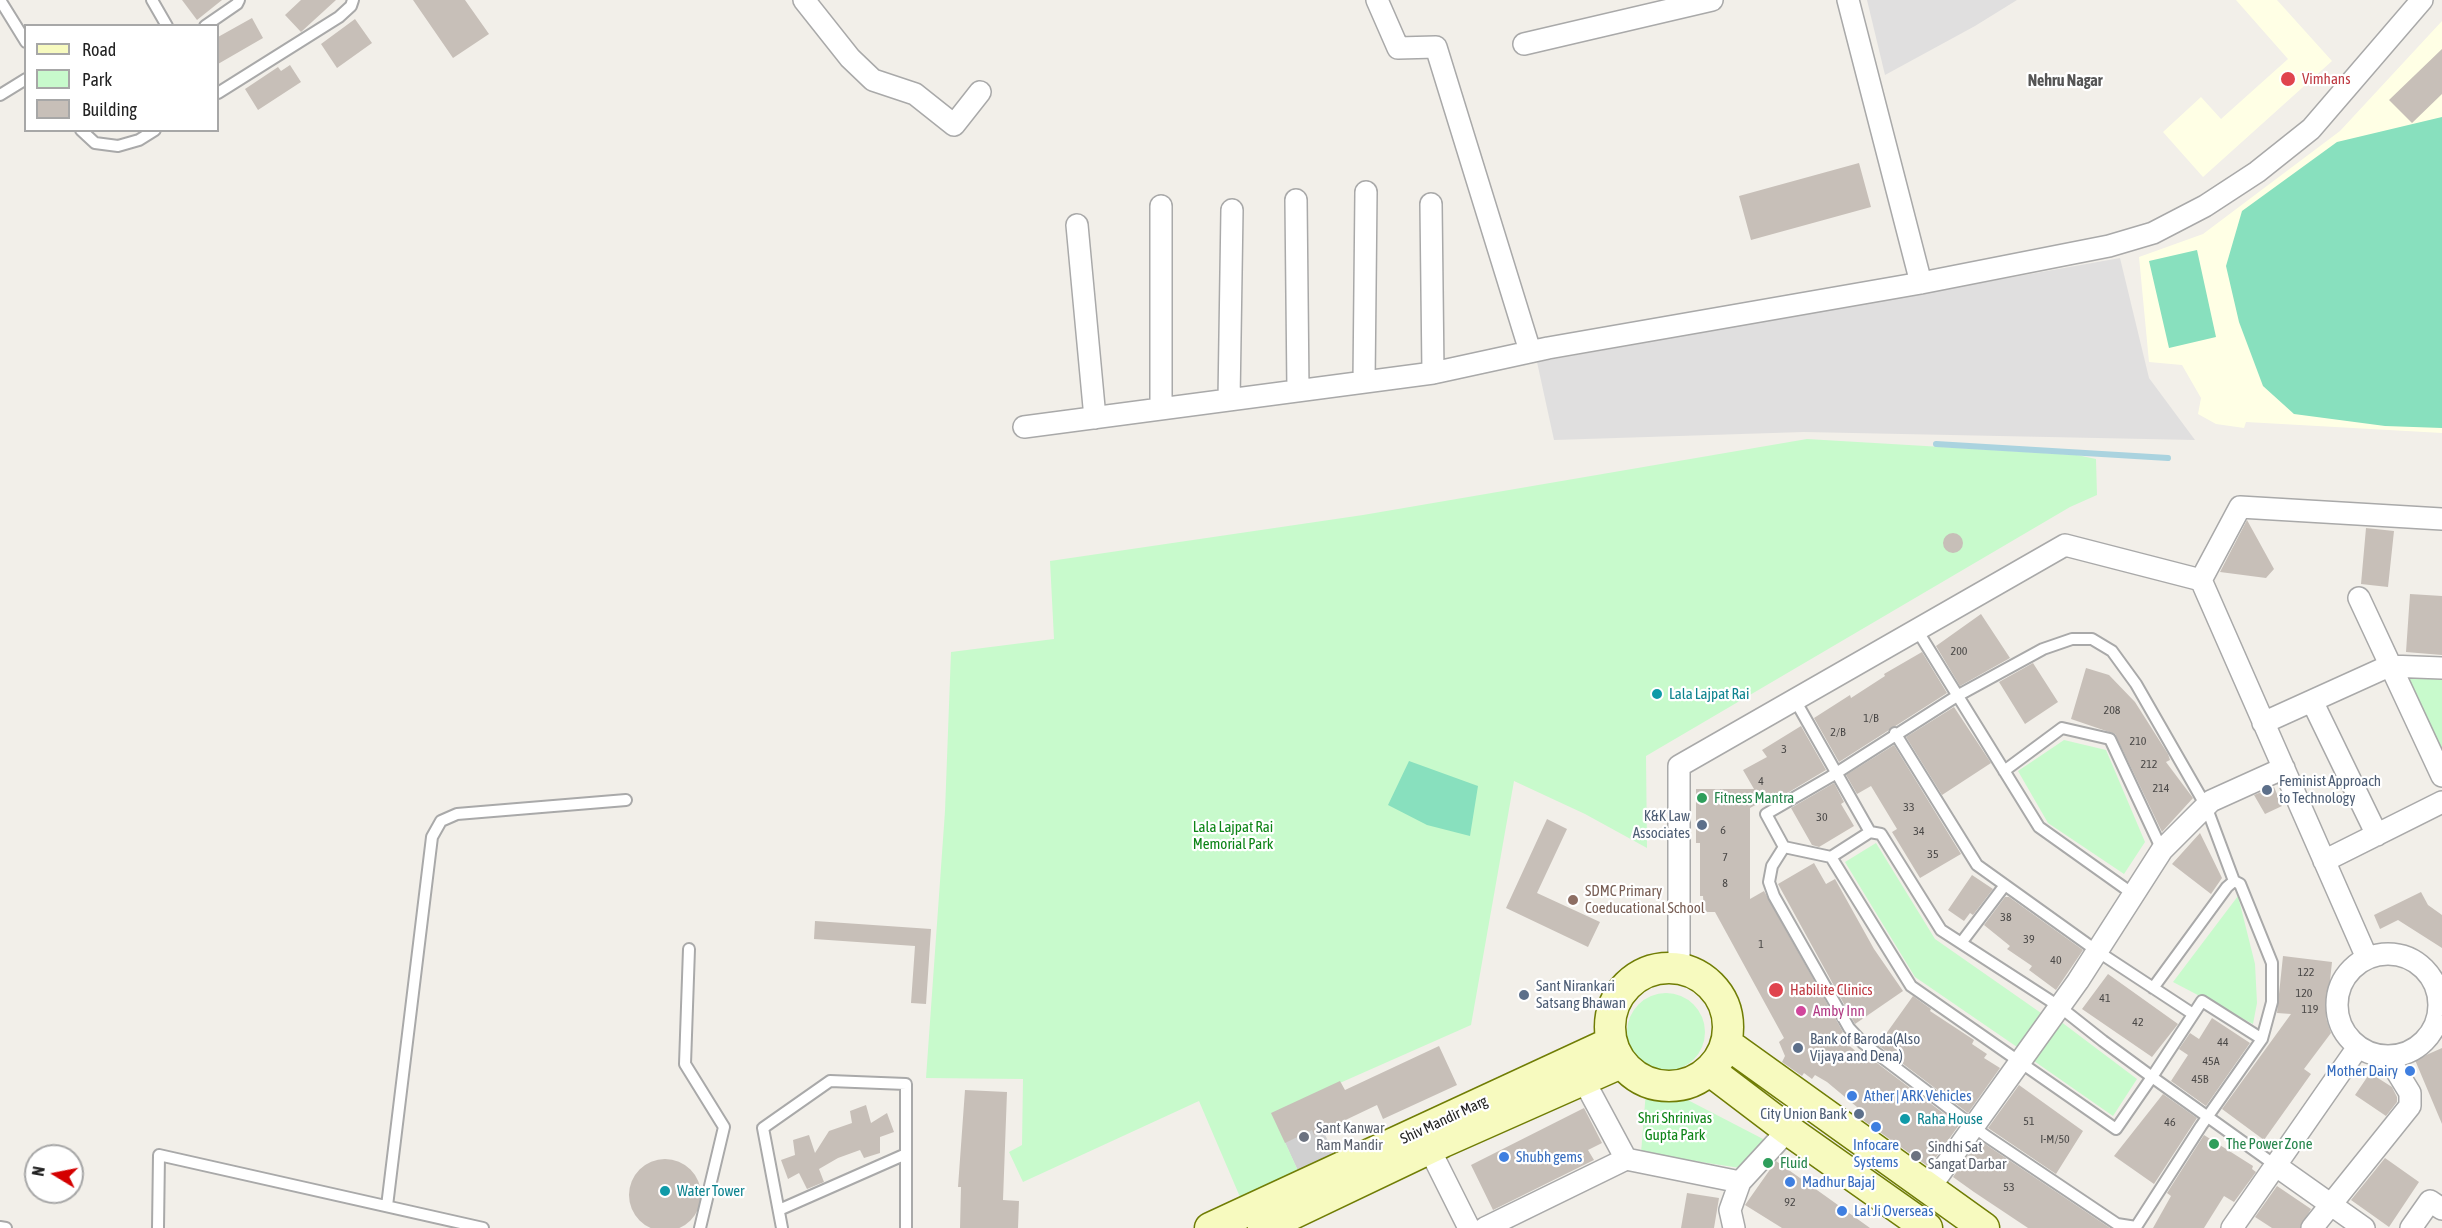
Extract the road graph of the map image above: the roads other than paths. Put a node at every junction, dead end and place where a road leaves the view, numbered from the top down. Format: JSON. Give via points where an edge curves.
{"nodes":[{"id":1,"x":0,"y":0,"type":"edge"},
{"id":2,"x":152,"y":0,"type":"edge"},
{"id":3,"x":239,"y":0,"type":"edge"},
{"id":4,"x":353,"y":0,"type":"edge"},
{"id":5,"x":804,"y":0,"type":"edge"},
{"id":6,"x":1377,"y":0,"type":"edge"},
{"id":7,"x":1712,"y":0,"type":"edge"},
{"id":8,"x":1848,"y":0,"type":"edge"},
{"id":9,"x":2422,"y":0,"type":"edge"},
{"id":10,"x":166,"y":24,"type":"edge"},
{"id":11,"x":208,"y":24,"type":"edge"},
{"id":12,"x":24,"y":39,"type":"edge"},
{"id":13,"x":1524,"y":44,"type":"dead end"},
{"id":14,"x":24,"y":80,"type":"edge"},
{"id":15,"x":219,"y":92,"type":"edge"},
{"id":16,"x":980,"y":92,"type":"dead end"},
{"id":17,"x":0,"y":95,"type":"edge"},
{"id":18,"x":83,"y":132,"type":"edge"},
{"id":19,"x":152,"y":132,"type":"edge"},
{"id":20,"x":1366,"y":192,"type":"dead end"},
{"id":21,"x":1296,"y":200,"type":"dead end"},
{"id":22,"x":1431,"y":204,"type":"dead end"},
{"id":23,"x":1161,"y":206,"type":"dead end"},
{"id":24,"x":1232,"y":210,"type":"dead end"},
{"id":25,"x":1077,"y":225,"type":"dead end"},
{"id":26,"x":1921,"y":283,"type":"junction"},
{"id":27,"x":1530,"y":351,"type":"junction"},
{"id":28,"x":1433,"y":373,"type":"junction"},
{"id":29,"x":1364,"y":382,"type":"junction"},
{"id":30,"x":1298,"y":391,"type":"junction"},
{"id":31,"x":1229,"y":400,"type":"junction"},
{"id":32,"x":1161,"y":409,"type":"junction"},
{"id":33,"x":1095,"y":418,"type":"junction"},
{"id":34,"x":1024,"y":427,"type":"dead end"},
{"id":35,"x":2442,"y":519,"type":"edge"},
{"id":36,"x":2200,"y":580,"type":"junction"},
{"id":37,"x":2359,"y":598,"type":"dead end"},
{"id":38,"x":1917,"y":630,"type":"junction"},
{"id":39,"x":2389,"y":666,"type":"junction"},
{"id":40,"x":2442,"y":668,"type":"edge"},
{"id":41,"x":1957,"y":696,"type":"junction"},
{"id":42,"x":1795,"y":700,"type":"junction"},
{"id":43,"x":2312,"y":701,"type":"junction"},
{"id":44,"x":2263,"y":723,"type":"junction"},
{"id":45,"x":1895,"y":733,"type":"junction"},
{"id":46,"x":2284,"y":768,"type":"junction"},
{"id":47,"x":1836,"y":771,"type":"junction"},
{"id":48,"x":2004,"y":771,"type":"junction"},
{"id":49,"x":2442,"y":776,"type":"edge"},
{"id":50,"x":626,"y":800,"type":"dead end"},
{"id":51,"x":2442,"y":802,"type":"edge"},
{"id":52,"x":2206,"y":806,"type":"junction"},
{"id":53,"x":1870,"y":832,"type":"junction"},
{"id":54,"x":2377,"y":835,"type":"junction"},
{"id":55,"x":1784,"y":847,"type":"junction"},
{"id":56,"x":2162,"y":850,"type":"junction"},
{"id":57,"x":1831,"y":857,"type":"junction"},
{"id":58,"x":2324,"y":861,"type":"junction"},
{"id":59,"x":2234,"y":881,"type":"junction"},
{"id":60,"x":2005,"y":885,"type":"junction"},
{"id":61,"x":2133,"y":894,"type":"junction"},
{"id":62,"x":1961,"y":943,"type":"junction"},
{"id":63,"x":689,"y":949,"type":"dead end"},
{"id":64,"x":2097,"y":951,"type":"junction"},
{"id":65,"x":2367,"y":958,"type":"junction"},
{"id":66,"x":1679,"y":968,"type":"junction"},
{"id":67,"x":2440,"y":987,"type":"edge"},
{"id":68,"x":2153,"y":988,"type":"junction"},
{"id":69,"x":2060,"y":1007,"type":"junction"},
{"id":70,"x":2441,"y":1012,"type":"edge"},
{"id":71,"x":2193,"y":1014,"type":"junction"},
{"id":72,"x":2262,"y":1039,"type":"junction"},
{"id":73,"x":1726,"y":1042,"type":"junction"},
{"id":74,"x":2358,"y":1047,"type":"junction"},
{"id":75,"x":1616,"y":1052,"type":"junction"},
{"id":76,"x":2388,"y":1057,"type":"junction"},
{"id":77,"x":2021,"y":1063,"type":"junction"},
{"id":78,"x":1709,"y":1070,"type":"junction"},
{"id":79,"x":2152,"y":1077,"type":"junction"},
{"id":80,"x":1583,"y":1079,"type":"junction"},
{"id":81,"x":2207,"y":1117,"type":"junction"},
{"id":82,"x":1974,"y":1127,"type":"junction"},
{"id":83,"x":1788,"y":1130,"type":"junction"},
{"id":84,"x":1430,"y":1150,"type":"junction"},
{"id":85,"x":906,"y":1154,"type":"junction"},
{"id":86,"x":1626,"y":1159,"type":"junction"},
{"id":87,"x":2275,"y":1165,"type":"junction"},
{"id":88,"x":1740,"y":1182,"type":"junction"},
{"id":89,"x":1928,"y":1190,"type":"junction"},
{"id":90,"x":2330,"y":1202,"type":"junction"},
{"id":91,"x":387,"y":1206,"type":"junction"},
{"id":92,"x":2442,"y":1209,"type":"edge"},
{"id":93,"x":778,"y":1210,"type":"junction"},
{"id":94,"x":0,"y":1227,"type":"edge"},
{"id":95,"x":6,"y":1228,"type":"edge"},
{"id":96,"x":158,"y":1228,"type":"edge"},
{"id":97,"x":483,"y":1228,"type":"edge"},
{"id":98,"x":700,"y":1228,"type":"edge"},
{"id":99,"x":782,"y":1228,"type":"edge"},
{"id":100,"x":906,"y":1228,"type":"edge"},
{"id":101,"x":1210,"y":1228,"type":"edge"},
{"id":102,"x":1263,"y":1228,"type":"edge"},
{"id":103,"x":1469,"y":1228,"type":"edge"},
{"id":104,"x":1485,"y":1228,"type":"edge"},
{"id":105,"x":1734,"y":1228,"type":"edge"},
{"id":106,"x":1927,"y":1228,"type":"edge"},
{"id":107,"x":1984,"y":1228,"type":"edge"},
{"id":108,"x":2232,"y":1228,"type":"edge"},
{"id":109,"x":2312,"y":1228,"type":"edge"},
{"id":110,"x":2364,"y":1228,"type":"edge"},
{"id":111,"x":2411,"y":1228,"type":"edge"}],
"edges":[{"from":1,"to":12,"type":"lane"},
{"from":2,"to":10,"type":"lane"},
{"from":3,"to":11,"type":"lane"},
{"from":4,"to":15,"type":"lane","via":[[339,17]]},
{"from":5,"to":16,"type":"street","via":[[850,58],[873,80],[915,94],[954,125]]},
{"from":6,"to":27,"type":"street","via":[[1398,48],[1436,47]]},
{"from":7,"to":13,"type":"street"},
{"from":8,"to":26,"type":"street"},
{"from":9,"to":26,"type":"street","via":[[2311,129],[2257,172],[2205,206],[2153,233],[2109,246]]},
{"from":14,"to":17,"type":"lane"},
{"from":18,"to":19,"type":"lane","via":[[95,143],[118,146]]},
{"from":20,"to":29,"type":"street"},
{"from":21,"to":30,"type":"street"},
{"from":22,"to":28,"type":"street"},
{"from":23,"to":32,"type":"street"},
{"from":24,"to":31,"type":"street"},
{"from":25,"to":33,"type":"street"},
{"from":26,"to":27,"type":"street"},
{"from":27,"to":28,"type":"street"},
{"from":28,"to":29,"type":"street"},
{"from":29,"to":30,"type":"street"},
{"from":30,"to":31,"type":"street"},
{"from":31,"to":32,"type":"street"},
{"from":32,"to":33,"type":"street"},
{"from":33,"to":34,"type":"street"},
{"from":35,"to":36,"type":"street","via":[[2379,522],[2240,507]]},
{"from":36,"to":38,"type":"street","via":[[2065,545]]},
{"from":36,"to":44,"type":"street"},
{"from":37,"to":39,"type":"street"},
{"from":38,"to":41,"type":"lane","via":[[1944,662]]},
{"from":38,"to":42,"type":"street"},
{"from":39,"to":40,"type":"street"},
{"from":39,"to":43,"type":"street"},
{"from":39,"to":49,"type":"street"},
{"from":41,"to":45,"type":"lane"},
{"from":41,"to":48,"type":"lane"},
{"from":41,"to":52,"type":"lane","via":[[2043,649],[2072,639],[2092,639],[2123,662]]},
{"from":42,"to":47,"type":"lane"},
{"from":42,"to":66,"type":"street","via":[[1679,766]]},
{"from":43,"to":44,"type":"street"},
{"from":43,"to":54,"type":"street"},
{"from":44,"to":46,"type":"street"},
{"from":45,"to":47,"type":"lane"},
{"from":45,"to":60,"type":"lane","via":[[1977,865]]},
{"from":46,"to":52,"type":"street"},
{"from":46,"to":58,"type":"street"},
{"from":47,"to":53,"type":"lane"},
{"from":47,"to":55,"type":"lane","via":[[1766,814]]},
{"from":48,"to":56,"type":"lane","via":[[2062,728],[2110,739]]},
{"from":48,"to":61,"type":"lane","via":[[2039,827]]},
{"from":50,"to":91,"type":"lane","via":[[458,814],[441,821],[432,837]]},
{"from":51,"to":54,"type":"street"},
{"from":52,"to":56,"type":"street"},
{"from":52,"to":59,"type":"lane"},
{"from":53,"to":57,"type":"lane"},
{"from":53,"to":62,"type":"lane","via":[[1881,834],[1941,930]]},
{"from":54,"to":58,"type":"street"},
{"from":55,"to":57,"type":"lane"},
{"from":55,"to":82,"type":"lane","via":[[1772,866],[1769,882],[1849,1028],[1878,1055]]},
{"from":56,"to":61,"type":"street"},
{"from":57,"to":77,"type":"lane","via":[[1911,986]]},
{"from":58,"to":65,"type":"street"},
{"from":59,"to":68,"type":"lane"},
{"from":59,"to":72,"type":"lane","via":[[2246,895],[2272,963],[2272,1002]]},
{"from":60,"to":62,"type":"lane"},
{"from":60,"to":64,"type":"lane"},
{"from":61,"to":64,"type":"street"},
{"from":62,"to":69,"type":"lane"},
{"from":63,"to":98,"type":"lane","via":[[685,1064],[724,1127]]},
{"from":64,"to":68,"type":"lane"},
{"from":64,"to":69,"type":"street"},
{"from":65,"to":67,"type":"street","via":[[2384,953],[2402,955],[2418,962]]},
{"from":65,"to":74,"type":"street","via":[[2352,968],[2342,982],[2337,1000],[2338,1017]]},
{"from":66,"to":73,"type":"street","via":[[1705,979],[1720,997],[1728,1019]]},
{"from":66,"to":75,"type":"street","via":[[1651,970],[1625,986],[1611,1012]]},
{"from":67,"to":70,"type":"street"},
{"from":68,"to":71,"type":"lane"},
{"from":69,"to":77,"type":"street"},
{"from":69,"to":79,"type":"lane"},
{"from":70,"to":76,"type":"street","via":[[2425,1042],[2411,1052]]},
{"from":71,"to":72,"type":"lane","via":[[2202,1001]]},
{"from":71,"to":79,"type":"lane"},
{"from":72,"to":81,"type":"lane"},
{"from":73,"to":78,"type":"street"},
{"from":73,"to":89,"type":"street"},
{"from":74,"to":76,"type":"street"},
{"from":74,"to":87,"type":"street"},
{"from":75,"to":78,"type":"street","via":[[1642,1080],[1662,1086],[1682,1085]]},
{"from":75,"to":80,"type":"street","name":"Shiv Mandir Marg"},
{"from":75,"to":101,"type":"street","name":"Shiv Mandir Marg"},
{"from":76,"to":90,"type":"street","via":[[2410,1093],[2410,1106]]},
{"from":77,"to":79,"type":"lane","via":[[2116,1129]]},
{"from":77,"to":82,"type":"street"},
{"from":78,"to":83,"type":"street"},
{"from":79,"to":81,"type":"lane"},
{"from":80,"to":84,"type":"street","name":"Shiv Mandir Marg"},
{"from":80,"to":86,"type":"street"},
{"from":81,"to":82,"type":"lane","via":[[2136,1227],[2117,1224]]},
{"from":81,"to":87,"type":"lane"},
{"from":82,"to":89,"type":"street"},
{"from":83,"to":88,"type":"street"},
{"from":83,"to":106,"type":"street"},
{"from":84,"to":102,"type":"street","name":"Shiv Mandir Marg"},
{"from":84,"to":103,"type":"street"},
{"from":85,"to":93,"type":"lane"},
{"from":85,"to":93,"type":"lane","via":[[906,1084],[830,1082],[763,1128]]},
{"from":85,"to":100,"type":"lane"},
{"from":86,"to":88,"type":"street"},
{"from":86,"to":104,"type":"street"},
{"from":87,"to":90,"type":"street"},
{"from":87,"to":108,"type":"street"},
{"from":88,"to":105,"type":"street","via":[[1730,1210]]},
{"from":89,"to":107,"type":"street"},
{"from":90,"to":109,"type":"street"},
{"from":90,"to":110,"type":"street"},
{"from":91,"to":96,"type":"lane","via":[[159,1155]]},
{"from":91,"to":97,"type":"lane"},
{"from":92,"to":111,"type":"street","via":[[2430,1201]]},
{"from":93,"to":99,"type":"lane"},
{"from":94,"to":95,"type":"lane"}]}
